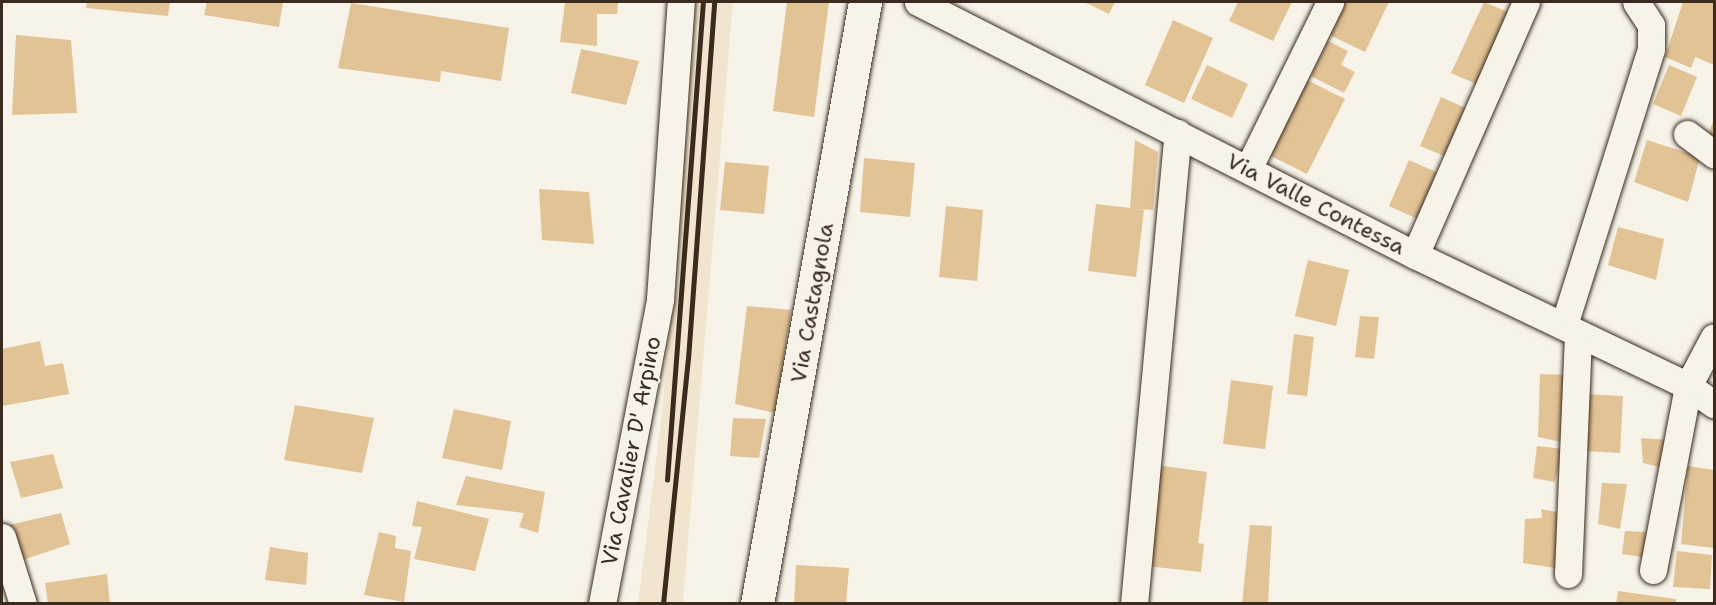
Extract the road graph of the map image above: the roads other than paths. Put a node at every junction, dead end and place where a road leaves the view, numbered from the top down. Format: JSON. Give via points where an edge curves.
{"nodes":[{"id":1,"x":681,"y":2,"type":"edge"},
{"id":2,"x":866,"y":2,"type":"edge"},
{"id":3,"x":918,"y":2,"type":"edge"},
{"id":4,"x":1330,"y":2,"type":"edge"},
{"id":5,"x":1526,"y":2,"type":"edge"},
{"id":6,"x":1636,"y":2,"type":"edge"},
{"id":7,"x":946,"y":7,"type":"edge"},
{"id":8,"x":1178,"y":133,"type":"junction"},
{"id":9,"x":1687,"y":134,"type":"dead end"},
{"id":10,"x":1714,"y":154,"type":"edge"},
{"id":11,"x":1248,"y":169,"type":"junction"},
{"id":12,"x":1415,"y":255,"type":"junction"},
{"id":13,"x":1571,"y":329,"type":"junction"},
{"id":14,"x":1714,"y":337,"type":"edge"},
{"id":15,"x":1688,"y":386,"type":"junction"},
{"id":16,"x":1714,"y":404,"type":"edge"},
{"id":17,"x":2,"y":537,"type":"edge"},
{"id":18,"x":1653,"y":570,"type":"dead end"},
{"id":19,"x":1568,"y":574,"type":"dead end"},
{"id":20,"x":23,"y":603,"type":"edge"},
{"id":21,"x":602,"y":603,"type":"edge"},
{"id":22,"x":757,"y":603,"type":"edge"},
{"id":23,"x":1134,"y":603,"type":"edge"}],
"edges":[{"from":1,"to":21,"type":"street","name":"Via Cavalier D' Arpino","via":[[660,299]]},
{"from":2,"to":22,"type":"main road","name":"Via Castagnola"},
{"from":3,"to":7,"type":"street","name":"Via Valle Contessa"},
{"from":4,"to":11,"type":"street"},
{"from":5,"to":12,"type":"street"},
{"from":6,"to":13,"type":"street","via":[[1651,25],[1651,49]]},
{"from":7,"to":8,"type":"street","name":"Via Valle Contessa"},
{"from":8,"to":11,"type":"street","name":"Via Valle Contessa"},
{"from":8,"to":23,"type":"street"},
{"from":9,"to":10,"type":"street"},
{"from":11,"to":12,"type":"street","name":"Via Valle Contessa"},
{"from":12,"to":13,"type":"street","name":"Via Valle Contessa"},
{"from":13,"to":15,"type":"street","name":"Via Valle Contessa"},
{"from":13,"to":19,"type":"street"},
{"from":14,"to":15,"type":"street"},
{"from":15,"to":16,"type":"street","name":"Via Valle Contessa"},
{"from":15,"to":18,"type":"street"},
{"from":17,"to":20,"type":"street"}]}
